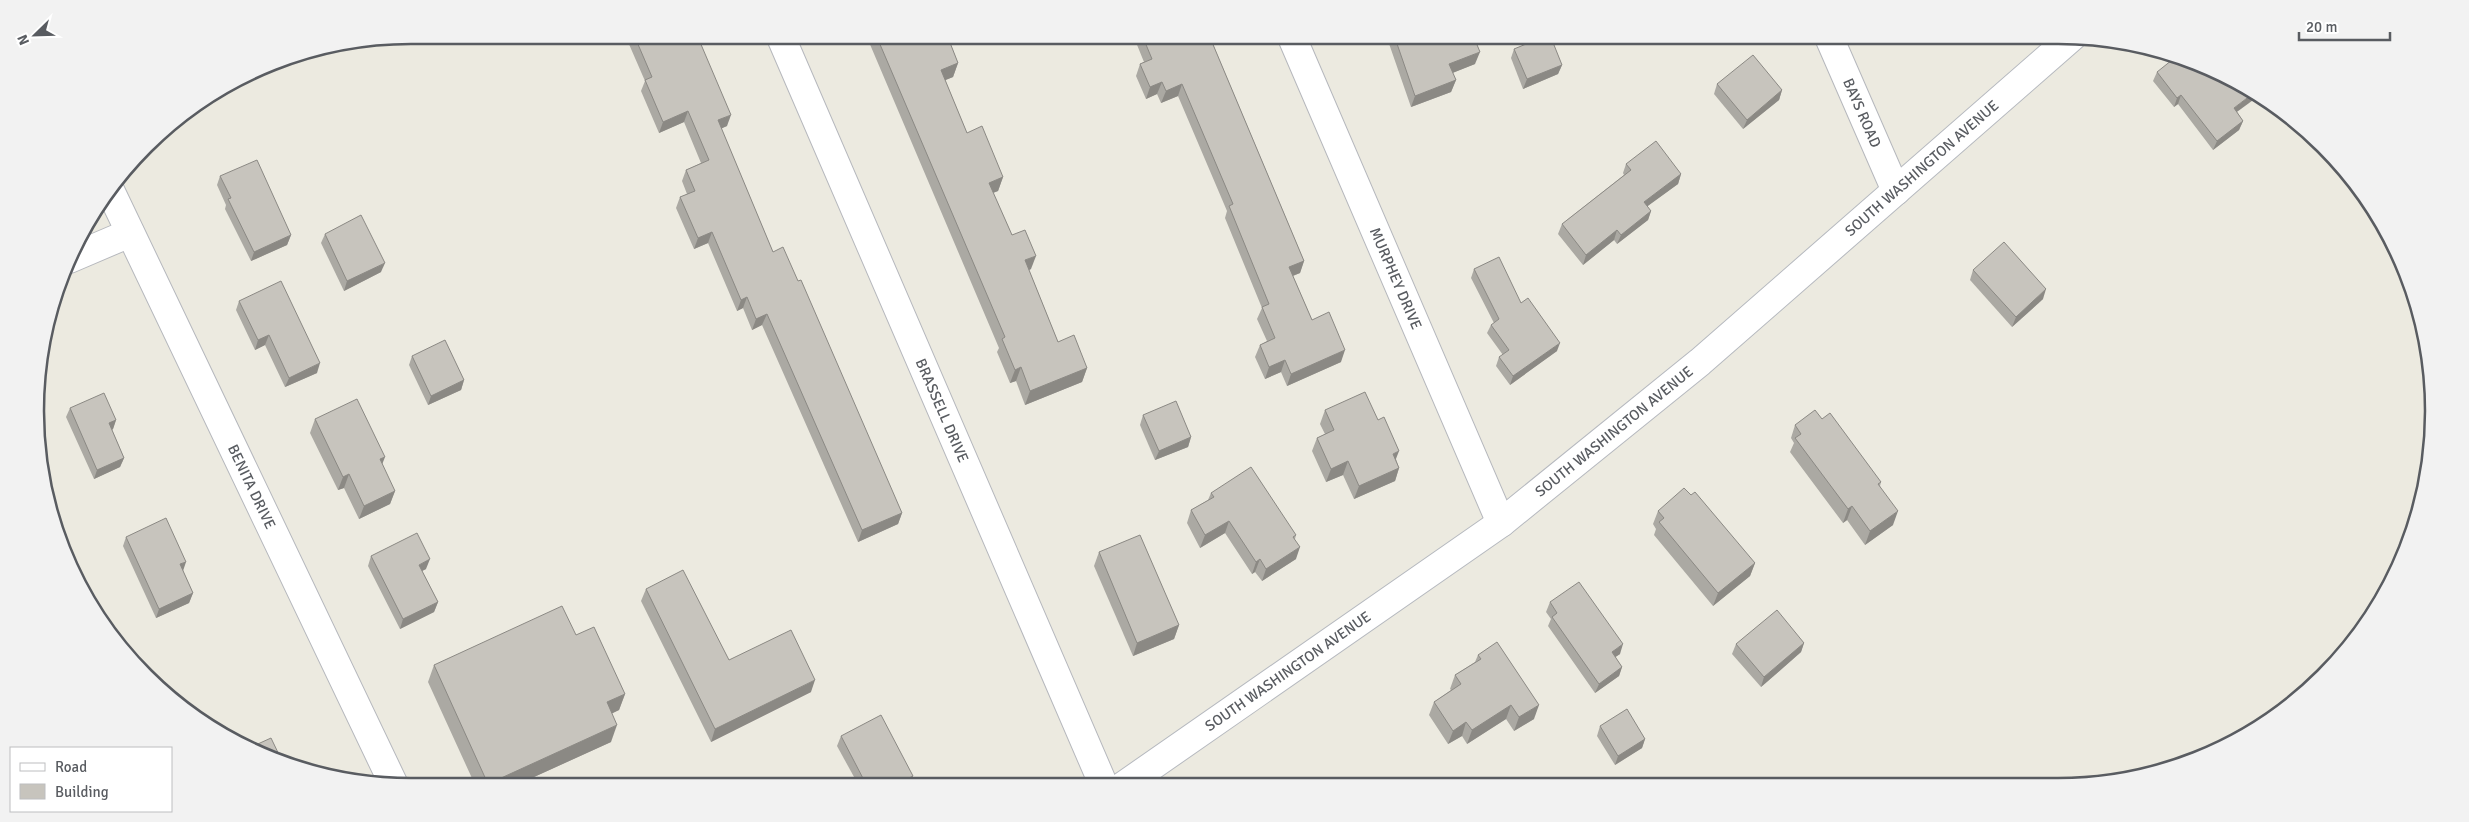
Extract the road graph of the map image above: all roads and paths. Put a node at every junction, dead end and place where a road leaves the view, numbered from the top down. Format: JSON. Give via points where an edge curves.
{"nodes":[{"id":1,"x":784,"y":44,"type":"edge"},
{"id":2,"x":1295,"y":44,"type":"edge"},
{"id":3,"x":1832,"y":44,"type":"edge"},
{"id":4,"x":2064,"y":44,"type":"edge"},
{"id":5,"x":1896,"y":191,"type":"junction"},
{"id":6,"x":113,"y":197,"type":"edge"},
{"id":7,"x":130,"y":233,"type":"junction"},
{"id":8,"x":79,"y":256,"type":"edge"},
{"id":9,"x":1501,"y":523,"type":"junction"},
{"id":10,"x":390,"y":777,"type":"edge"},
{"id":11,"x":1101,"y":778,"type":"edge"},
{"id":12,"x":1134,"y":778,"type":"edge"}],
"edges":[{"from":1,"to":11,"type":"street","name":"BRASSELL DRIVE"},
{"from":2,"to":9,"type":"street","name":"MURPHEY DRIVE"},
{"from":3,"to":5,"type":"street","name":"BAYS ROAD"},
{"from":4,"to":5,"type":"street","name":"SOUTH WASHINGTON AVENUE"},
{"from":5,"to":9,"type":"street","name":"SOUTH WASHINGTON AVENUE","via":[[1700,362]]},
{"from":6,"to":7,"type":"street","name":"BENITA DRIVE"},
{"from":7,"to":8,"type":"street"},
{"from":7,"to":10,"type":"street","name":"BENITA DRIVE"},
{"from":9,"to":12,"type":"street","name":"SOUTH WASHINGTON AVENUE"}]}
